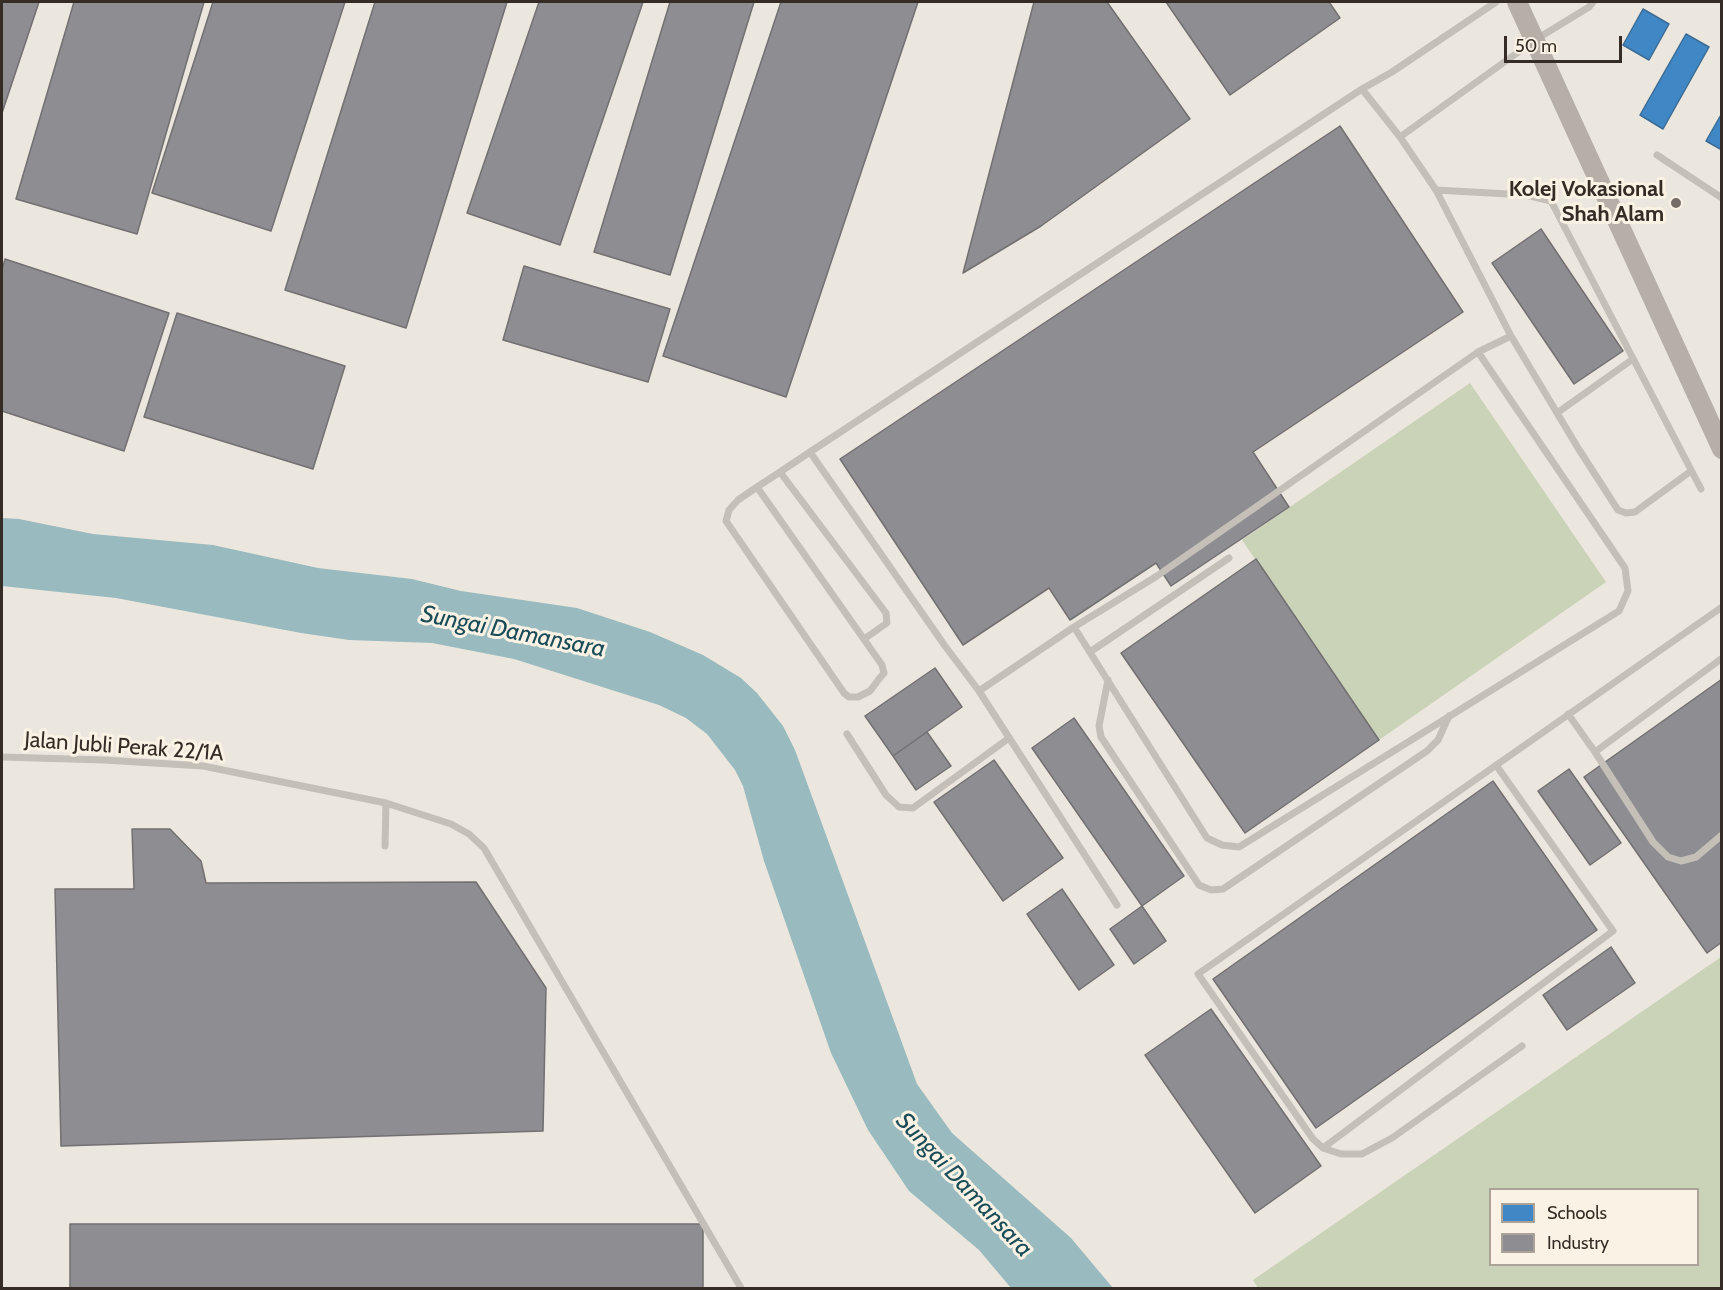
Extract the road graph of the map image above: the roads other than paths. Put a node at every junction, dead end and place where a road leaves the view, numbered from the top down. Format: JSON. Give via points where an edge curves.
{"nodes":[{"id":1,"x":1496,"y":2,"type":"edge"},
{"id":2,"x":1517,"y":2,"type":"edge"},
{"id":3,"x":1593,"y":2,"type":"edge"},
{"id":4,"x":1535,"y":40,"type":"junction"},
{"id":5,"x":1362,"y":89,"type":"junction"},
{"id":6,"x":1400,"y":137,"type":"junction"},
{"id":7,"x":1657,"y":155,"type":"dead end"},
{"id":8,"x":1436,"y":190,"type":"junction"},
{"id":9,"x":1722,"y":198,"type":"edge"},
{"id":10,"x":1511,"y":336,"type":"junction"},
{"id":11,"x":1478,"y":352,"type":"junction"},
{"id":12,"x":1633,"y":359,"type":"junction"},
{"id":13,"x":1557,"y":413,"type":"junction"},
{"id":14,"x":1722,"y":449,"type":"edge"},
{"id":15,"x":810,"y":452,"type":"junction"},
{"id":16,"x":1691,"y":471,"type":"junction"},
{"id":17,"x":780,"y":472,"type":"junction"},
{"id":18,"x":757,"y":487,"type":"junction"},
{"id":19,"x":1701,"y":489,"type":"dead end"},
{"id":20,"x":1229,"y":558,"type":"dead end"},
{"id":21,"x":1722,"y":607,"type":"edge"},
{"id":22,"x":1074,"y":627,"type":"junction"},
{"id":23,"x":864,"y":639,"type":"junction"},
{"id":24,"x":1090,"y":652,"type":"junction"},
{"id":25,"x":1721,"y":659,"type":"edge"},
{"id":26,"x":1108,"y":680,"type":"junction"},
{"id":27,"x":979,"y":691,"type":"junction"},
{"id":28,"x":1568,"y":714,"type":"junction"},
{"id":29,"x":1449,"y":716,"type":"junction"},
{"id":30,"x":847,"y":734,"type":"dead end"},
{"id":31,"x":1009,"y":738,"type":"junction"},
{"id":32,"x":1595,"y":752,"type":"junction"},
{"id":33,"x":2,"y":757,"type":"edge"},
{"id":34,"x":1496,"y":765,"type":"junction"},
{"id":35,"x":386,"y":803,"type":"junction"},
{"id":36,"x":1722,"y":835,"type":"edge"},
{"id":37,"x":385,"y":846,"type":"dead end"},
{"id":38,"x":1117,"y":905,"type":"dead end"},
{"id":39,"x":1522,"y":1046,"type":"dead end"},
{"id":40,"x":1323,"y":1148,"type":"junction"},
{"id":41,"x":741,"y":1288,"type":"edge"}],
"edges":[{"from":1,"to":5,"type":"lane"},
{"from":2,"to":4,"type":"main road"},
{"from":3,"to":4,"type":"lane"},
{"from":4,"to":6,"type":"lane"},
{"from":4,"to":14,"type":"main road"},
{"from":5,"to":6,"type":"lane"},
{"from":5,"to":15,"type":"lane"},
{"from":6,"to":8,"type":"lane"},
{"from":7,"to":9,"type":"lane"},
{"from":8,"to":10,"type":"lane"},
{"from":8,"to":12,"type":"lane","via":[[1526,195],[1551,201]]},
{"from":10,"to":11,"type":"lane"},
{"from":10,"to":13,"type":"lane"},
{"from":11,"to":22,"type":"lane","via":[[1157,576]]},
{"from":11,"to":29,"type":"lane","via":[[1625,568],[1628,591],[1620,611]]},
{"from":12,"to":13,"type":"lane"},
{"from":12,"to":16,"type":"lane"},
{"from":13,"to":16,"type":"lane","via":[[1618,510],[1635,512]]},
{"from":15,"to":17,"type":"lane"},
{"from":15,"to":27,"type":"lane"},
{"from":16,"to":19,"type":"lane"},
{"from":17,"to":18,"type":"lane"},
{"from":17,"to":23,"type":"lane","via":[[886,613],[887,623]]},
{"from":18,"to":23,"type":"lane"},
{"from":18,"to":23,"type":"lane","via":[[729,510],[726,522],[849,697],[870,691],[884,672]]},
{"from":20,"to":24,"type":"lane"},
{"from":21,"to":28,"type":"lane"},
{"from":22,"to":24,"type":"lane"},
{"from":22,"to":27,"type":"lane"},
{"from":24,"to":26,"type":"lane"},
{"from":25,"to":32,"type":"lane"},
{"from":26,"to":29,"type":"lane","via":[[1207,838],[1239,847]]},
{"from":26,"to":29,"type":"lane","via":[[1099,726],[1101,737],[1199,885],[1211,890],[1222,889],[1427,751],[1438,740]]},
{"from":27,"to":31,"type":"lane"},
{"from":28,"to":32,"type":"lane"},
{"from":28,"to":34,"type":"lane"},
{"from":30,"to":31,"type":"lane","via":[[886,795],[899,807],[913,808]]},
{"from":31,"to":38,"type":"lane"},
{"from":32,"to":36,"type":"lane","via":[[1653,842],[1668,857],[1681,861],[1696,856]]},
{"from":33,"to":35,"type":"lane","name":"Jalan Jubli Perak 22/1A","via":[[203,766]]},
{"from":34,"to":40,"type":"lane","via":[[1613,931]]},
{"from":34,"to":40,"type":"lane","via":[[1198,974]]},
{"from":35,"to":37,"type":"lane"},
{"from":35,"to":41,"type":"lane","name":"Jalan Jubli Perak 22/1A","via":[[451,824],[484,848]]},
{"from":39,"to":40,"type":"lane","via":[[1392,1138],[1362,1154],[1341,1154]]}]}
